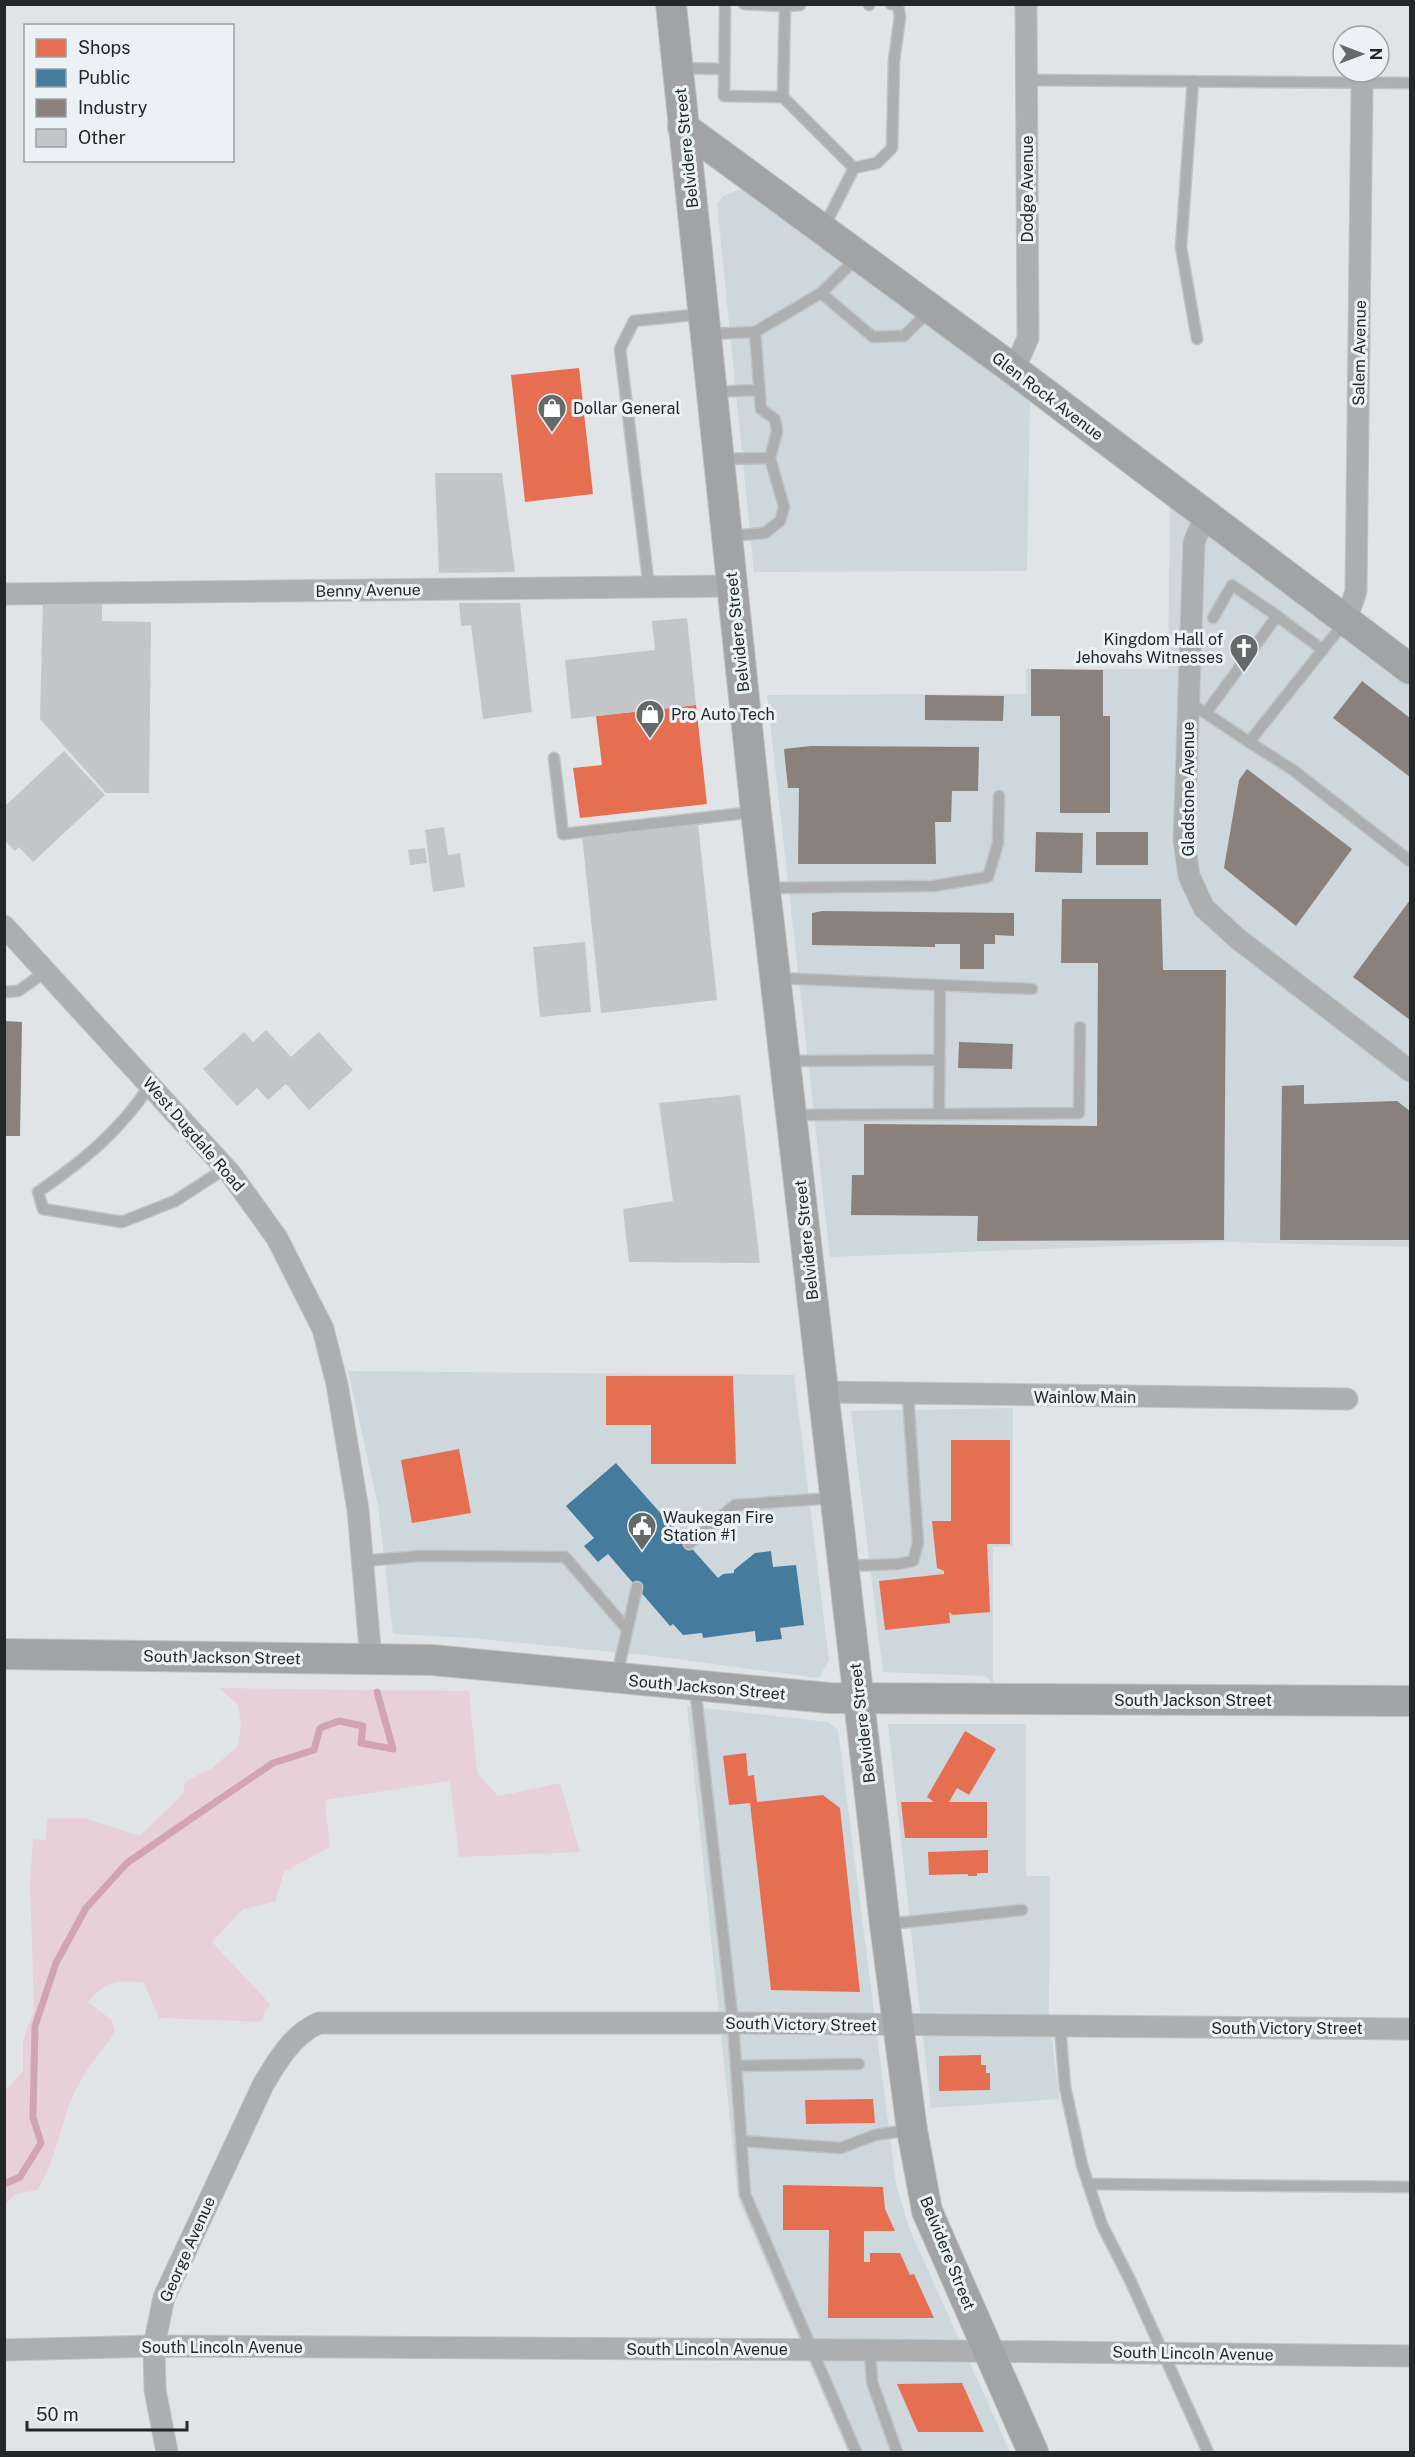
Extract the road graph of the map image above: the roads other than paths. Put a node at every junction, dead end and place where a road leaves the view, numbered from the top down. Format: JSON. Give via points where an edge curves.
{"nodes":[{"id":1,"x":671,"y":4,"type":"edge"},
{"id":2,"x":725,"y":4,"type":"edge"},
{"id":3,"x":744,"y":4,"type":"edge"},
{"id":4,"x":800,"y":4,"type":"edge"},
{"id":5,"x":891,"y":4,"type":"edge"},
{"id":6,"x":1026,"y":4,"type":"edge"},
{"id":7,"x":784,"y":6,"type":"junction"},
{"id":8,"x":726,"y":66,"type":"junction"},
{"id":9,"x":677,"y":68,"type":"junction"},
{"id":10,"x":1027,"y":80,"type":"junction"},
{"id":11,"x":1193,"y":81,"type":"junction"},
{"id":12,"x":1331,"y":83,"type":"edge"},
{"id":13,"x":1391,"y":83,"type":"edge"},
{"id":14,"x":1410,"y":83,"type":"edge"},
{"id":15,"x":1362,"y":84,"type":"edge"},
{"id":16,"x":783,"y":97,"type":"junction"},
{"id":17,"x":683,"y":127,"type":"junction"},
{"id":18,"x":854,"y":168,"type":"junction"},
{"id":19,"x":822,"y":230,"type":"junction"},
{"id":20,"x":859,"y":256,"type":"junction"},
{"id":21,"x":821,"y":293,"type":"junction"},
{"id":22,"x":931,"y":309,"type":"junction"},
{"id":23,"x":704,"y":324,"type":"junction"},
{"id":24,"x":755,"y":332,"type":"junction"},
{"id":25,"x":1197,"y":339,"type":"dead end"},
{"id":26,"x":1014,"y":370,"type":"junction"},
{"id":27,"x":757,"y":390,"type":"junction"},
{"id":28,"x":711,"y":392,"type":"junction"},
{"id":29,"x":770,"y":458,"type":"junction"},
{"id":30,"x":718,"y":459,"type":"junction"},
{"id":31,"x":1206,"y":514,"type":"junction"},
{"id":32,"x":727,"y":536,"type":"junction"},
{"id":33,"x":732,"y":586,"type":"junction"},
{"id":34,"x":649,"y":587,"type":"junction"},
{"id":35,"x":4,"y":594,"type":"edge"},
{"id":36,"x":1277,"y":616,"type":"junction"},
{"id":37,"x":1213,"y":618,"type":"dead end"},
{"id":38,"x":1346,"y":621,"type":"junction"},
{"id":39,"x":1323,"y":650,"type":"junction"},
{"id":40,"x":1410,"y":669,"type":"edge"},
{"id":41,"x":1197,"y":707,"type":"junction"},
{"id":42,"x":1249,"y":742,"type":"junction"},
{"id":43,"x":554,"y":758,"type":"dead end"},
{"id":44,"x":999,"y":796,"type":"dead end"},
{"id":45,"x":756,"y":812,"type":"junction"},
{"id":46,"x":1410,"y":861,"type":"edge"},
{"id":47,"x":766,"y":888,"type":"junction"},
{"id":48,"x":4,"y":926,"type":"edge"},
{"id":49,"x":47,"y":970,"type":"junction"},
{"id":50,"x":776,"y":978,"type":"junction"},
{"id":51,"x":940,"y":986,"type":"junction"},
{"id":52,"x":1032,"y":989,"type":"dead end"},
{"id":53,"x":4,"y":992,"type":"edge"},
{"id":54,"x":1080,"y":1027,"type":"dead end"},
{"id":55,"x":939,"y":1060,"type":"junction"},
{"id":56,"x":786,"y":1061,"type":"junction"},
{"id":57,"x":1410,"y":1071,"type":"edge"},
{"id":58,"x":151,"y":1084,"type":"junction"},
{"id":59,"x":939,"y":1114,"type":"junction"},
{"id":60,"x":792,"y":1115,"type":"junction"},
{"id":61,"x":226,"y":1168,"type":"junction"},
{"id":62,"x":823,"y":1392,"type":"junction"},
{"id":63,"x":908,"y":1396,"type":"junction"},
{"id":64,"x":1347,"y":1399,"type":"dead end"},
{"id":65,"x":836,"y":1498,"type":"junction"},
{"id":66,"x":689,"y":1544,"type":"dead end"},
{"id":67,"x":363,"y":1561,"type":"junction"},
{"id":68,"x":843,"y":1566,"type":"junction"},
{"id":69,"x":637,"y":1587,"type":"dead end"},
{"id":70,"x":627,"y":1629,"type":"junction"},
{"id":71,"x":4,"y":1654,"type":"edge"},
{"id":72,"x":370,"y":1659,"type":"junction"},
{"id":73,"x":616,"y":1679,"type":"junction"},
{"id":74,"x":695,"y":1687,"type":"junction"},
{"id":75,"x":859,"y":1698,"type":"junction"},
{"id":76,"x":1410,"y":1701,"type":"edge"},
{"id":77,"x":1022,"y":1910,"type":"dead end"},
{"id":78,"x":885,"y":1925,"type":"junction"},
{"id":79,"x":733,"y":2023,"type":"junction"},
{"id":80,"x":900,"y":2026,"type":"junction"},
{"id":81,"x":1059,"y":2027,"type":"junction"},
{"id":82,"x":1410,"y":2029,"type":"edge"},
{"id":83,"x":859,"y":2064,"type":"dead end"},
{"id":84,"x":736,"y":2066,"type":"junction"},
{"id":85,"x":245,"y":2122,"type":"joint"},
{"id":86,"x":912,"y":2130,"type":"junction"},
{"id":87,"x":742,"y":2141,"type":"junction"},
{"id":88,"x":1089,"y":2184,"type":"junction"},
{"id":89,"x":1410,"y":2187,"type":"edge"},
{"id":90,"x":154,"y":2346,"type":"junction"},
{"id":91,"x":812,"y":2349,"type":"junction"},
{"id":92,"x":4,"y":2350,"type":"edge"},
{"id":93,"x":870,"y":2350,"type":"junction"},
{"id":94,"x":988,"y":2350,"type":"junction"},
{"id":95,"x":1162,"y":2353,"type":"junction"},
{"id":96,"x":1410,"y":2356,"type":"edge"},
{"id":97,"x":1027,"y":2451,"type":"edge"},
{"id":98,"x":167,"y":2452,"type":"edge"},
{"id":99,"x":856,"y":2452,"type":"edge"},
{"id":100,"x":897,"y":2452,"type":"edge"},
{"id":101,"x":1208,"y":2452,"type":"edge"}],
"edges":[{"from":1,"to":9,"type":"main road","name":"Belvidere Street"},
{"from":2,"to":8,"type":"lane"},
{"from":3,"to":7,"type":"lane"},
{"from":4,"to":7,"type":"lane"},
{"from":5,"to":18,"type":"lane","via":[[898,6],[900,17],[894,61],[892,148],[877,163]]},
{"from":6,"to":10,"type":"street","name":"Dodge Avenue"},
{"from":7,"to":16,"type":"lane","via":[[779,65]]},
{"from":8,"to":9,"type":"lane"},
{"from":8,"to":16,"type":"lane","via":[[724,96]]},
{"from":9,"to":17,"type":"main road","name":"Belvidere Street"},
{"from":10,"to":11,"type":"lane"},
{"from":10,"to":26,"type":"street","name":"Dodge Avenue","via":[[1028,338]]},
{"from":11,"to":12,"type":"lane"},
{"from":11,"to":25,"type":"lane","via":[[1181,247]]},
{"from":13,"to":14,"type":"lane"},
{"from":15,"to":38,"type":"street","name":"Salem Avenue","via":[[1356,591]]},
{"from":16,"to":18,"type":"lane"},
{"from":17,"to":19,"type":"main road","name":"Glen Rock Avenue"},
{"from":17,"to":23,"type":"main road","name":"Belvidere Street"},
{"from":18,"to":19,"type":"lane"},
{"from":19,"to":20,"type":"main road","name":"Glen Rock Avenue"},
{"from":20,"to":21,"type":"lane"},
{"from":20,"to":22,"type":"main road","name":"Glen Rock Avenue"},
{"from":21,"to":22,"type":"lane","via":[[873,337],[904,336]]},
{"from":21,"to":24,"type":"lane"},
{"from":22,"to":26,"type":"main road","name":"Glen Rock Avenue"},
{"from":23,"to":24,"type":"lane"},
{"from":23,"to":28,"type":"main road","name":"Belvidere Street"},
{"from":23,"to":34,"type":"lane","via":[[634,321],[620,349]]},
{"from":24,"to":27,"type":"lane"},
{"from":26,"to":31,"type":"main road","name":"Glen Rock Avenue"},
{"from":27,"to":28,"type":"lane"},
{"from":27,"to":29,"type":"lane","via":[[761,409],[775,419],[777,431]]},
{"from":28,"to":30,"type":"main road","name":"Belvidere Street"},
{"from":29,"to":30,"type":"lane"},
{"from":29,"to":32,"type":"lane","via":[[784,507],[780,521],[765,533]]},
{"from":30,"to":32,"type":"main road","name":"Belvidere Street"},
{"from":31,"to":38,"type":"main road","name":"Glen Rock Avenue"},
{"from":31,"to":41,"type":"street","name":"Gladstone Avenue","via":[[1194,542]]},
{"from":32,"to":33,"type":"main road","name":"Belvidere Street"},
{"from":33,"to":34,"type":"street","name":"Benny Avenue"},
{"from":33,"to":45,"type":"main road","name":"Belvidere Street"},
{"from":34,"to":35,"type":"street","name":"Benny Avenue"},
{"from":36,"to":37,"type":"lane","via":[[1232,585]]},
{"from":36,"to":39,"type":"lane"},
{"from":36,"to":41,"type":"lane"},
{"from":38,"to":39,"type":"lane"},
{"from":38,"to":40,"type":"main road","name":"Glen Rock Avenue"},
{"from":39,"to":42,"type":"lane"},
{"from":41,"to":42,"type":"lane"},
{"from":41,"to":57,"type":"street","name":"Gladstone Avenue","via":[[1184,840],[1189,876],[1204,908],[1238,939]]},
{"from":42,"to":46,"type":"lane","via":[[1293,770]]},
{"from":43,"to":45,"type":"lane","via":[[562,834]]},
{"from":44,"to":47,"type":"lane","via":[[998,843],[988,877],[933,886]]},
{"from":45,"to":47,"type":"main road","name":"Belvidere Street"},
{"from":47,"to":50,"type":"main road","name":"Belvidere Street"},
{"from":48,"to":49,"type":"street","name":"West Dugdale Road"},
{"from":49,"to":53,"type":"lane","via":[[18,991]]},
{"from":49,"to":58,"type":"street","name":"West Dugdale Road"},
{"from":50,"to":51,"type":"lane"},
{"from":50,"to":56,"type":"main road","name":"Belvidere Street"},
{"from":51,"to":52,"type":"lane"},
{"from":51,"to":55,"type":"lane"},
{"from":54,"to":59,"type":"lane","via":[[1079,1113]]},
{"from":55,"to":56,"type":"lane"},
{"from":55,"to":59,"type":"lane"},
{"from":56,"to":60,"type":"main road","name":"Belvidere Street"},
{"from":58,"to":61,"type":"street","name":"West Dugdale Road"},
{"from":58,"to":61,"type":"lane","via":[[132,1113],[81,1163],[38,1192],[43,1209],[122,1222],[175,1201]]},
{"from":59,"to":60,"type":"lane"},
{"from":60,"to":62,"type":"main road","name":"Belvidere Street"},
{"from":61,"to":67,"type":"street","name":"West Dugdale Road","via":[[277,1238],[323,1329],[348,1439]]},
{"from":62,"to":63,"type":"street","name":"Wainlow Main"},
{"from":62,"to":65,"type":"main road","name":"Belvidere Street"},
{"from":63,"to":64,"type":"street","name":"Wainlow Main"},
{"from":63,"to":68,"type":"lane","via":[[918,1543],[913,1561]]},
{"from":65,"to":66,"type":"lane","via":[[735,1505]]},
{"from":65,"to":68,"type":"main road","name":"Belvidere Street"},
{"from":67,"to":70,"type":"lane","via":[[420,1556],[565,1557]]},
{"from":67,"to":72,"type":"street","name":"West Dugdale Road"},
{"from":68,"to":75,"type":"main road","name":"Belvidere Street"},
{"from":69,"to":70,"type":"lane"},
{"from":70,"to":73,"type":"lane"},
{"from":71,"to":72,"type":"main road","name":"South Jackson Street"},
{"from":72,"to":73,"type":"main road","name":"South Jackson Street","via":[[471,1663]]},
{"from":73,"to":74,"type":"main road","name":"South Jackson Street"},
{"from":74,"to":75,"type":"main road","name":"South Jackson Street"},
{"from":74,"to":79,"type":"lane"},
{"from":75,"to":76,"type":"main road","name":"South Jackson Street"},
{"from":75,"to":78,"type":"main road","name":"Belvidere Street"},
{"from":77,"to":78,"type":"lane"},
{"from":78,"to":80,"type":"main road","name":"Belvidere Street"},
{"from":79,"to":80,"type":"street","name":"South Victory Street"},
{"from":79,"to":84,"type":"lane"},
{"from":79,"to":85,"type":"street","name":"South Victory Street","via":[[319,2023],[306,2029],[278,2061]]},
{"from":80,"to":81,"type":"street","name":"South Victory Street"},
{"from":80,"to":86,"type":"main road","name":"Belvidere Street"},
{"from":81,"to":82,"type":"street","name":"South Victory Street"},
{"from":81,"to":88,"type":"lane","via":[[1065,2086]]},
{"from":83,"to":84,"type":"lane"},
{"from":84,"to":87,"type":"lane"},
{"from":85,"to":90,"type":"street","name":"George Avenue","via":[[164,2297]]},
{"from":86,"to":87,"type":"lane","via":[[875,2135],[841,2148]]},
{"from":86,"to":94,"type":"main road","name":"Belvidere Street","via":[[927,2211]]},
{"from":87,"to":91,"type":"lane","via":[[745,2194]]},
{"from":88,"to":89,"type":"lane"},
{"from":88,"to":95,"type":"lane","via":[[1102,2225]]},
{"from":90,"to":91,"type":"street","name":"South Lincoln Avenue"},
{"from":90,"to":92,"type":"street","name":"South Lincoln Avenue"},
{"from":90,"to":98,"type":"street","name":"George Avenue","via":[[155,2390]]},
{"from":91,"to":93,"type":"street","name":"South Lincoln Avenue"},
{"from":91,"to":99,"type":"lane"},
{"from":93,"to":94,"type":"street","name":"South Lincoln Avenue"},
{"from":93,"to":100,"type":"lane","via":[[872,2382]]},
{"from":94,"to":95,"type":"street","name":"South Lincoln Avenue"},
{"from":94,"to":97,"type":"main road","name":"Belvidere Street"},
{"from":95,"to":96,"type":"street","name":"South Lincoln Avenue"},
{"from":95,"to":101,"type":"lane"}]}
